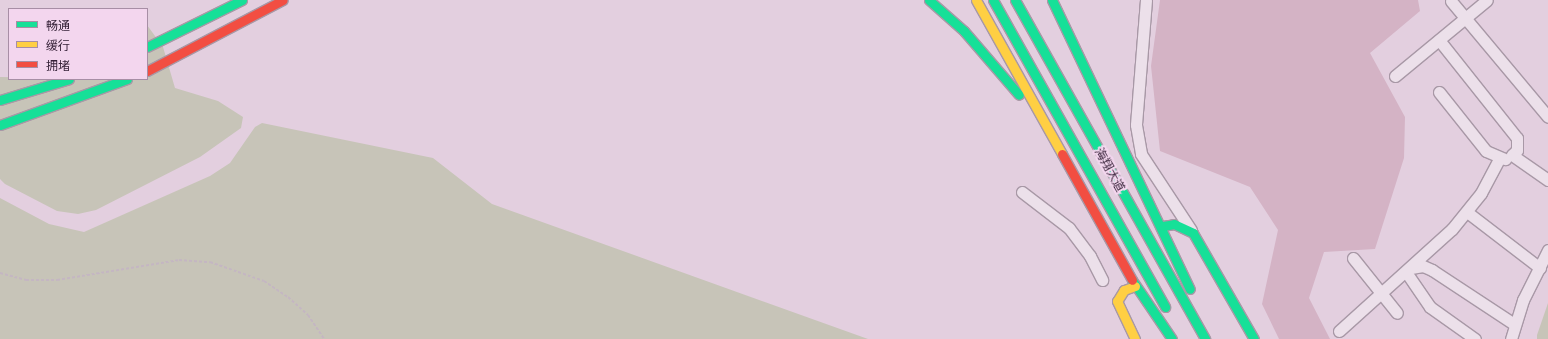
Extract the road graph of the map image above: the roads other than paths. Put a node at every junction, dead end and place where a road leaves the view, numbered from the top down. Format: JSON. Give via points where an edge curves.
{"nodes":[{"id":1,"x":242,"y":0,"type":"edge"},
{"id":2,"x":283,"y":0,"type":"edge"},
{"id":3,"x":929,"y":0,"type":"edge"},
{"id":4,"x":976,"y":0,"type":"edge"},
{"id":5,"x":983,"y":0,"type":"edge"},
{"id":6,"x":993,"y":0,"type":"edge"},
{"id":7,"x":1015,"y":0,"type":"edge"},
{"id":8,"x":1046,"y":0,"type":"edge"},
{"id":9,"x":1052,"y":0,"type":"edge"},
{"id":10,"x":1146,"y":0,"type":"edge"},
{"id":11,"x":1487,"y":0,"type":"edge"},
{"id":12,"x":1451,"y":1,"type":"dead end"},
{"id":13,"x":1466,"y":20,"type":"junction"},
{"id":14,"x":1439,"y":40,"type":"junction"},
{"id":15,"x":148,"y":47,"type":"edge"},
{"id":16,"x":1080,"y":62,"type":"junction"},
{"id":17,"x":148,"y":70,"type":"edge"},
{"id":18,"x":1032,"y":70,"type":"junction"},
{"id":19,"x":1396,"y":76,"type":"dead end"},
{"id":20,"x":66,"y":80,"type":"edge"},
{"id":21,"x":124,"y":80,"type":"edge"},
{"id":22,"x":1439,"y":92,"type":"dead end"},
{"id":23,"x":0,"y":100,"type":"edge"},
{"id":24,"x":1548,"y":117,"type":"edge"},
{"id":25,"x":0,"y":125,"type":"edge"},
{"id":26,"x":1052,"y":137,"type":"junction"},
{"id":27,"x":1512,"y":155,"type":"junction"},
{"id":28,"x":1499,"y":159,"type":"junction"},
{"id":29,"x":1548,"y":180,"type":"edge"},
{"id":30,"x":1022,"y":192,"type":"dead end"},
{"id":31,"x":1108,"y":203,"type":"junction"},
{"id":32,"x":1466,"y":212,"type":"junction"},
{"id":33,"x":1163,"y":226,"type":"junction"},
{"id":34,"x":1193,"y":233,"type":"junction"},
{"id":35,"x":1548,"y":250,"type":"edge"},
{"id":36,"x":1117,"y":254,"type":"junction"},
{"id":37,"x":1426,"y":254,"type":"junction"},
{"id":38,"x":1353,"y":258,"type":"dead end"},
{"id":39,"x":1540,"y":268,"type":"junction"},
{"id":40,"x":1408,"y":270,"type":"junction"},
{"id":41,"x":1432,"y":270,"type":"junction"},
{"id":42,"x":1115,"y":272,"type":"dead end"},
{"id":43,"x":1102,"y":280,"type":"dead end"},
{"id":44,"x":1115,"y":286,"type":"dead end"},
{"id":45,"x":1135,"y":286,"type":"junction"},
{"id":46,"x":1382,"y":295,"type":"junction"},
{"id":47,"x":1117,"y":301,"type":"junction"},
{"id":48,"x":1396,"y":313,"type":"dead end"},
{"id":49,"x":1514,"y":324,"type":"junction"},
{"id":50,"x":1339,"y":331,"type":"dead end"},
{"id":51,"x":1135,"y":339,"type":"edge"},
{"id":52,"x":1172,"y":339,"type":"edge"},
{"id":53,"x":1183,"y":339,"type":"edge"},
{"id":54,"x":1205,"y":339,"type":"edge"},
{"id":55,"x":1212,"y":339,"type":"edge"},
{"id":56,"x":1254,"y":339,"type":"edge"},
{"id":57,"x":1475,"y":339,"type":"edge"},
{"id":58,"x":1512,"y":339,"type":"edge"}],
"edges":[{"from":1,"to":15,"type":"main road"},
{"from":2,"to":17,"type":"main road"},
{"from":3,"to":26,"type":"main road","via":[[964,31]]},
{"from":4,"to":26,"type":"main road"},
{"from":5,"to":18,"type":"main road"},
{"from":6,"to":18,"type":"main road","name":"海翔大道"},
{"from":7,"to":54,"type":"main road","name":"海翔大道"},
{"from":8,"to":16,"type":"main road"},
{"from":9,"to":16,"type":"main road"},
{"from":10,"to":34,"type":"street","via":[[1136,117],[1141,154]]},
{"from":11,"to":13,"type":"street"},
{"from":12,"to":13,"type":"street"},
{"from":13,"to":14,"type":"street"},
{"from":13,"to":24,"type":"street"},
{"from":14,"to":19,"type":"street"},
{"from":14,"to":27,"type":"street","via":[[1517,138],[1517,150]]},
{"from":16,"to":33,"type":"main road"},
{"from":18,"to":31,"type":"main road","name":"海翔大道"},
{"from":20,"to":23,"type":"main road"},
{"from":21,"to":25,"type":"main road"},
{"from":22,"to":28,"type":"street","via":[[1486,151]]},
{"from":26,"to":31,"type":"main road"},
{"from":26,"to":36,"type":"main road"},
{"from":27,"to":28,"type":"street"},
{"from":27,"to":29,"type":"street"},
{"from":28,"to":32,"type":"street"},
{"from":30,"to":43,"type":"street","via":[[1069,228],[1090,256]]},
{"from":31,"to":53,"type":"main road","name":"海翔大道"},
{"from":32,"to":37,"type":"street"},
{"from":32,"to":39,"type":"street"},
{"from":33,"to":34,"type":"main road","via":[[1174,224]]},
{"from":33,"to":55,"type":"main road"},
{"from":34,"to":56,"type":"main road"},
{"from":35,"to":39,"type":"street"},
{"from":36,"to":42,"type":"main road"},
{"from":36,"to":45,"type":"main road"},
{"from":37,"to":40,"type":"street"},
{"from":37,"to":41,"type":"street"},
{"from":38,"to":46,"type":"street"},
{"from":39,"to":49,"type":"street"},
{"from":40,"to":41,"type":"street","via":[[1423,266]]},
{"from":40,"to":46,"type":"street"},
{"from":40,"to":57,"type":"street","via":[[1430,307]]},
{"from":41,"to":49,"type":"street"},
{"from":44,"to":47,"type":"main road"},
{"from":45,"to":47,"type":"main road","via":[[1124,290]]},
{"from":45,"to":52,"type":"main road"},
{"from":46,"to":48,"type":"street"},
{"from":46,"to":50,"type":"street"},
{"from":47,"to":51,"type":"main road"},
{"from":49,"to":58,"type":"street"}]}
